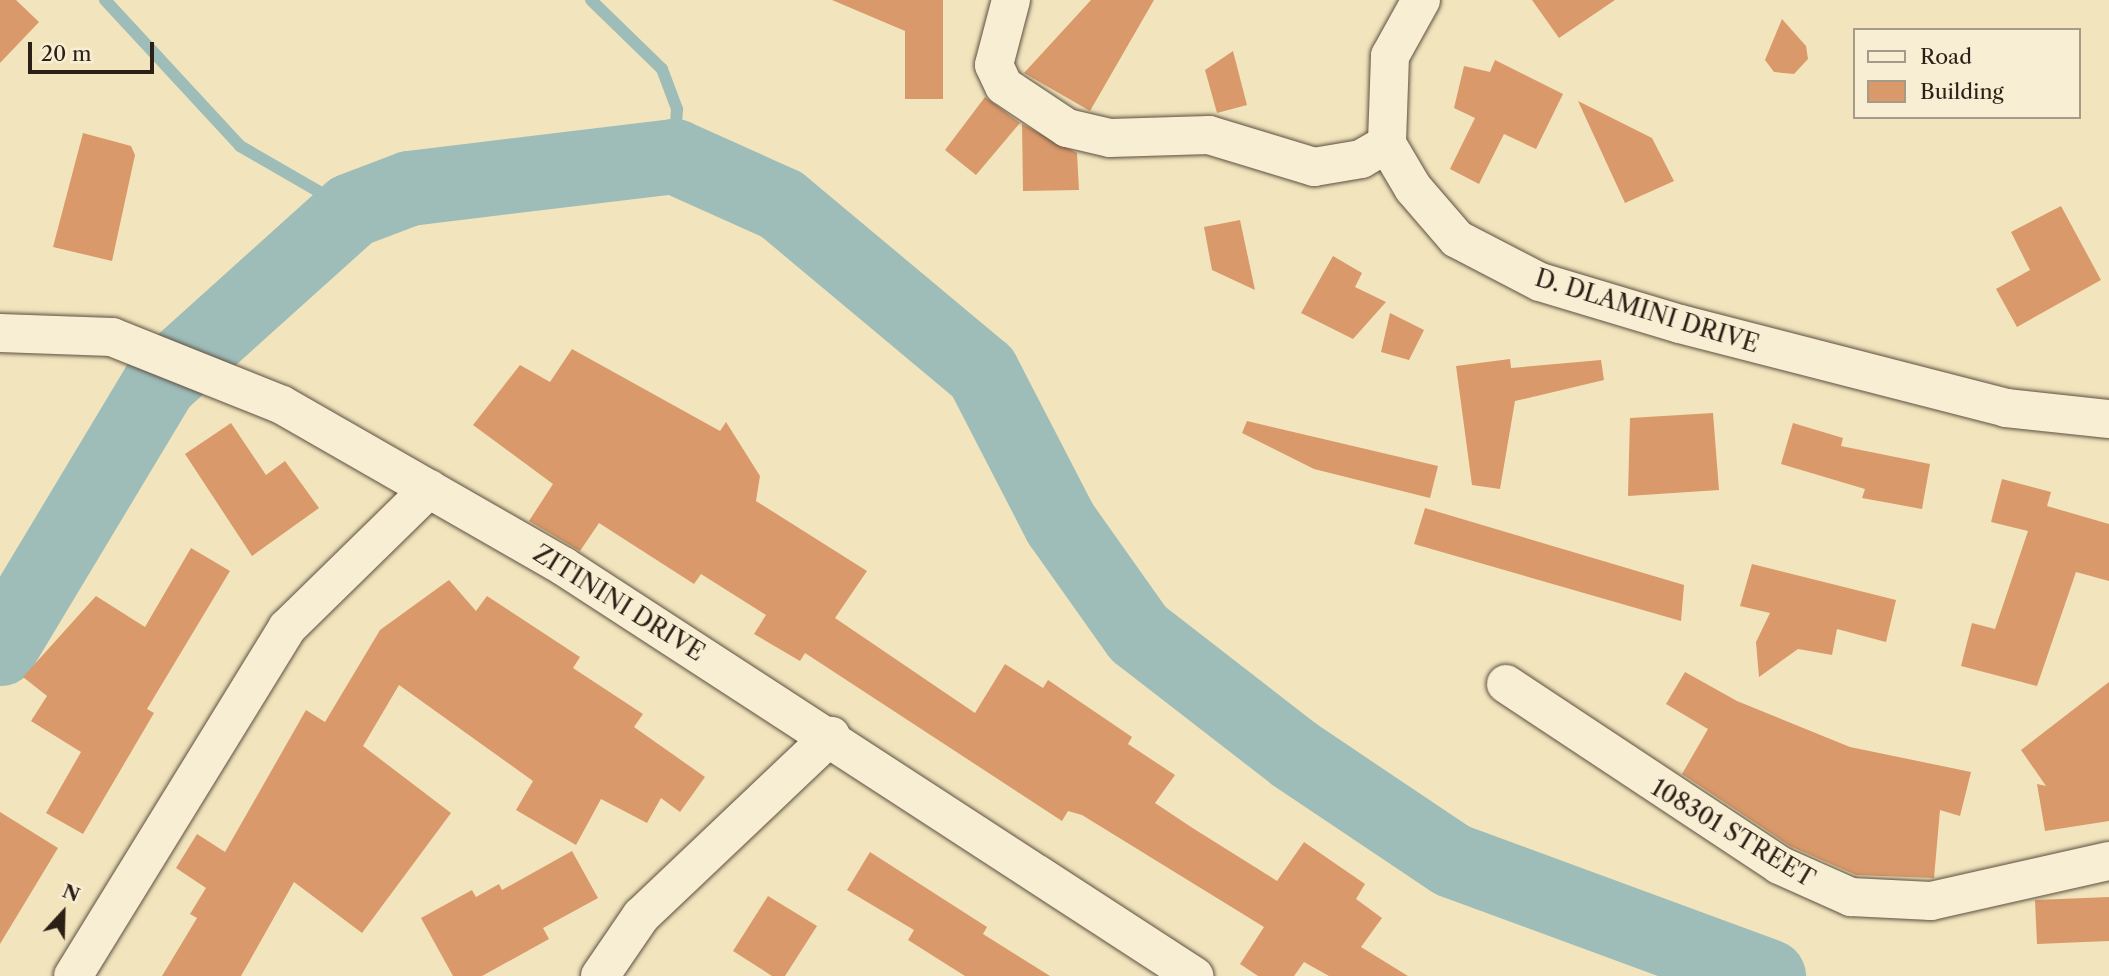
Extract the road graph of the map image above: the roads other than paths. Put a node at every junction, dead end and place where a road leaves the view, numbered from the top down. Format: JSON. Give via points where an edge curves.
{"nodes":[{"id":1,"x":1012,"y":0,"type":"edge"},
{"id":2,"x":1421,"y":0,"type":"edge"},
{"id":3,"x":1387,"y":144,"type":"junction"},
{"id":4,"x":0,"y":333,"type":"edge"},
{"id":5,"x":2109,"y":419,"type":"edge"},
{"id":6,"x":429,"y":489,"type":"junction"},
{"id":7,"x":1506,"y":684,"type":"dead end"},
{"id":8,"x":831,"y":736,"type":"junction"},
{"id":9,"x":2109,"y":860,"type":"edge"},
{"id":10,"x":73,"y":976,"type":"edge"},
{"id":11,"x":600,"y":976,"type":"edge"},
{"id":12,"x":1194,"y":976,"type":"edge"}],
"edges":[{"from":1,"to":3,"type":"street","via":[[995,65],[1004,86],[1067,128],[1110,138],[1209,135],[1314,167],[1361,159]]},
{"from":2,"to":3,"type":"street","via":[[1390,56]]},
{"from":3,"to":5,"type":"street","name":"D. DLAMINI DRIVE","via":[[1413,188],[1457,239],[1539,282],[2006,408]]},
{"from":4,"to":6,"type":"street","name":"ZITININI DRIVE","via":[[112,337],[251,388]]},
{"from":6,"to":8,"type":"street","name":"ZITININI DRIVE"},
{"from":6,"to":10,"type":"street","via":[[287,628]]},
{"from":7,"to":9,"type":"street","name":"108301 STREET","via":[[1779,865],[1851,897],[1931,901]]},
{"from":8,"to":11,"type":"street","via":[[641,916]]},
{"from":8,"to":12,"type":"street","name":"ZITININI DRIVE"}]}
